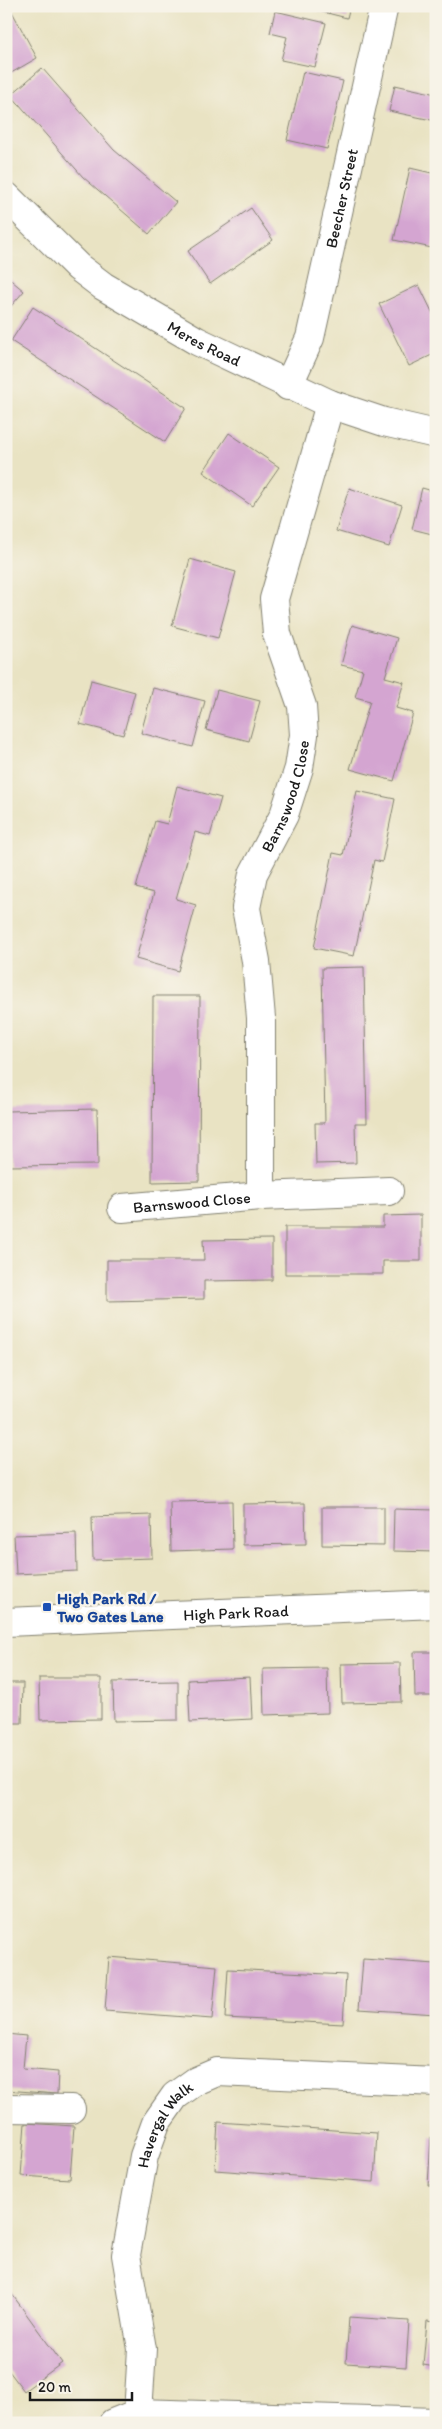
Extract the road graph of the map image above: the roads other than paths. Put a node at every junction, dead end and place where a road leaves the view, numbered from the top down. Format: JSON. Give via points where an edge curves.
{"nodes":[{"id":1,"x":384,"y":6,"type":"edge"},
{"id":2,"x":6,"y":196,"type":"edge"},
{"id":3,"x":288,"y":386,"type":"junction"},
{"id":4,"x":330,"y":404,"type":"junction"},
{"id":5,"x":436,"y":434,"type":"edge"},
{"id":6,"x":389,"y":1191,"type":"dead end"},
{"id":7,"x":261,"y":1196,"type":"junction"},
{"id":8,"x":122,"y":1208,"type":"dead end"},
{"id":9,"x":436,"y":1604,"type":"edge"},
{"id":10,"x":6,"y":1622,"type":"edge"},
{"id":11,"x":436,"y":2082,"type":"edge"},
{"id":12,"x":6,"y":2108,"type":"edge"},
{"id":13,"x":72,"y":2109,"type":"dead end"},
{"id":14,"x":138,"y":2413,"type":"junction"},
{"id":15,"x":436,"y":2422,"type":"edge"},
{"id":16,"x":113,"y":2423,"type":"edge"}],
"edges":[{"from":1,"to":3,"type":"street","name":"Beecher Street","via":[[310,338]]},
{"from":2,"to":3,"type":"street","name":"Meres Road","via":[[78,267],[103,286],[197,341]]},
{"from":3,"to":4,"type":"street","name":"Meres Road"},
{"from":4,"to":5,"type":"street","name":"Meres Road","via":[[384,422]]},
{"from":4,"to":7,"type":"street","name":"Barnswood Close","via":[[274,599],[277,634],[302,706],[304,735],[299,768],[284,815],[253,874],[246,908],[256,962],[261,1018]]},
{"from":6,"to":7,"type":"street","name":"Barnswood Close"},
{"from":7,"to":8,"type":"street","name":"Barnswood Close"},
{"from":9,"to":10,"type":"street","name":"High Park Road"},
{"from":11,"to":14,"type":"street","name":"Havergal Walk","via":[[217,2072],[196,2081],[175,2096],[156,2123],[144,2156],[126,2255],[142,2349]]},
{"from":12,"to":13,"type":"street"},
{"from":14,"to":15,"type":"street"},
{"from":14,"to":16,"type":"street"}]}
